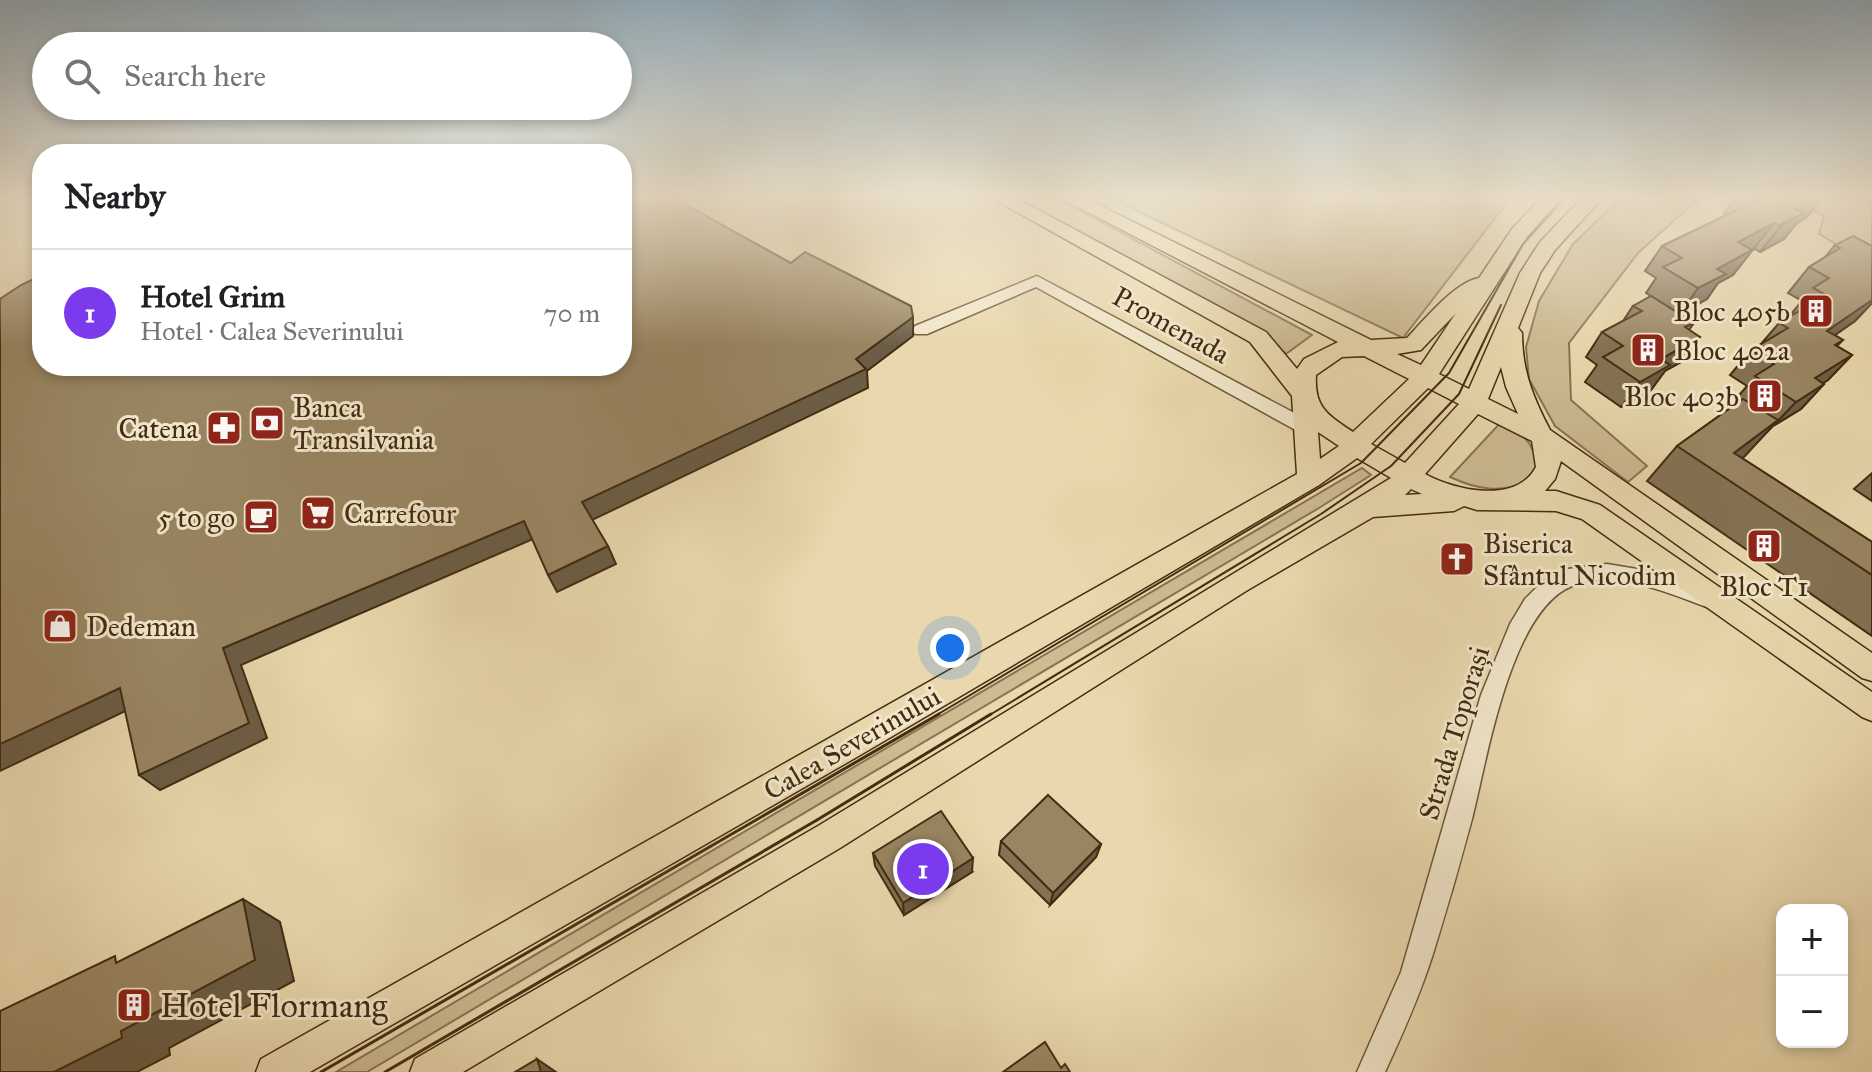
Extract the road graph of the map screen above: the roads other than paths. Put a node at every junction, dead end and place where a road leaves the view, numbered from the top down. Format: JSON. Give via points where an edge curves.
{"nodes":[{"id":1,"x":1090,"y":246,"type":"edge"},
{"id":2,"x":1164,"y":246,"type":"edge"},
{"id":3,"x":1510,"y":246,"type":"edge"},
{"id":4,"x":1547,"y":246,"type":"edge"},
{"id":5,"x":1493,"y":272,"type":"junction"},
{"id":6,"x":1511,"y":319,"type":"junction"},
{"id":7,"x":921,"y":330,"type":"dead end"},
{"id":8,"x":1363,"y":348,"type":"junction"},
{"id":9,"x":1425,"y":377,"type":"junction"},
{"id":10,"x":1303,"y":400,"type":"junction"},
{"id":11,"x":1475,"y":402,"type":"junction"},
{"id":12,"x":1307,"y":428,"type":"junction"},
{"id":13,"x":1544,"y":437,"type":"junction"},
{"id":14,"x":1356,"y":446,"type":"junction"},
{"id":15,"x":1407,"y":476,"type":"junction"},
{"id":16,"x":1310,"y":478,"type":"junction"},
{"id":17,"x":1477,"y":500,"type":"junction"},
{"id":18,"x":1505,"y":501,"type":"junction"},
{"id":19,"x":1362,"y":511,"type":"junction"},
{"id":20,"x":1720,"y":602,"type":"junction"},
{"id":21,"x":1872,"y":669,"type":"edge"},
{"id":22,"x":1872,"y":708,"type":"edge"},
{"id":23,"x":274,"y":1072,"type":"edge"},
{"id":24,"x":428,"y":1072,"type":"edge"},
{"id":25,"x":1371,"y":1072,"type":"edge"}],
"edges":[{"from":1,"to":10,"type":"main road","via":[[1258,337]]},
{"from":2,"to":8,"type":"main road"},
{"from":3,"to":5,"type":"main road","name":"Calea Severinului"},
{"from":4,"to":6,"type":"main road"},
{"from":5,"to":8,"type":"main road","via":[[1413,345]]},
{"from":5,"to":9,"type":"main road","name":"Calea Severinului"},
{"from":6,"to":11,"type":"main road"},
{"from":6,"to":13,"type":"main road","via":[[1513,375]]},
{"from":7,"to":12,"type":"street","name":"Promenada","via":[[1037,281]]},
{"from":8,"to":9,"type":"main road"},
{"from":8,"to":10,"type":"main road","via":[[1337,350],[1312,364],[1305,374]]},
{"from":9,"to":11,"type":"main road"},
{"from":9,"to":14,"type":"main road","name":"Calea Severinului"},
{"from":10,"to":12,"type":"main road"},
{"from":10,"to":14,"type":"main road","via":[[1321,422]]},
{"from":11,"to":13,"type":"main road"},
{"from":11,"to":15,"type":"main road"},
{"from":12,"to":16,"type":"main road"},
{"from":13,"to":18,"type":"main road","via":[[1545,477],[1532,491]]},
{"from":13,"to":21,"type":"main road"},
{"from":14,"to":15,"type":"main road"},
{"from":14,"to":16,"type":"main road","name":"Calea Severinului"},
{"from":15,"to":17,"type":"main road"},
{"from":15,"to":19,"type":"main road"},
{"from":16,"to":23,"type":"main road","name":"Calea Severinului"},
{"from":17,"to":18,"type":"main road"},
{"from":17,"to":19,"type":"main road","via":[[1392,504]]},
{"from":18,"to":20,"type":"main road","via":[[1556,501],[1591,512]]},
{"from":19,"to":24,"type":"main road","via":[[1236,583],[829,837]]},
{"from":20,"to":22,"type":"main road"},
{"from":20,"to":25,"type":"street","name":"Strada Toporași","via":[[1628,574],[1597,573],[1551,586],[1531,605],[1489,708],[1413,975]]}]}
